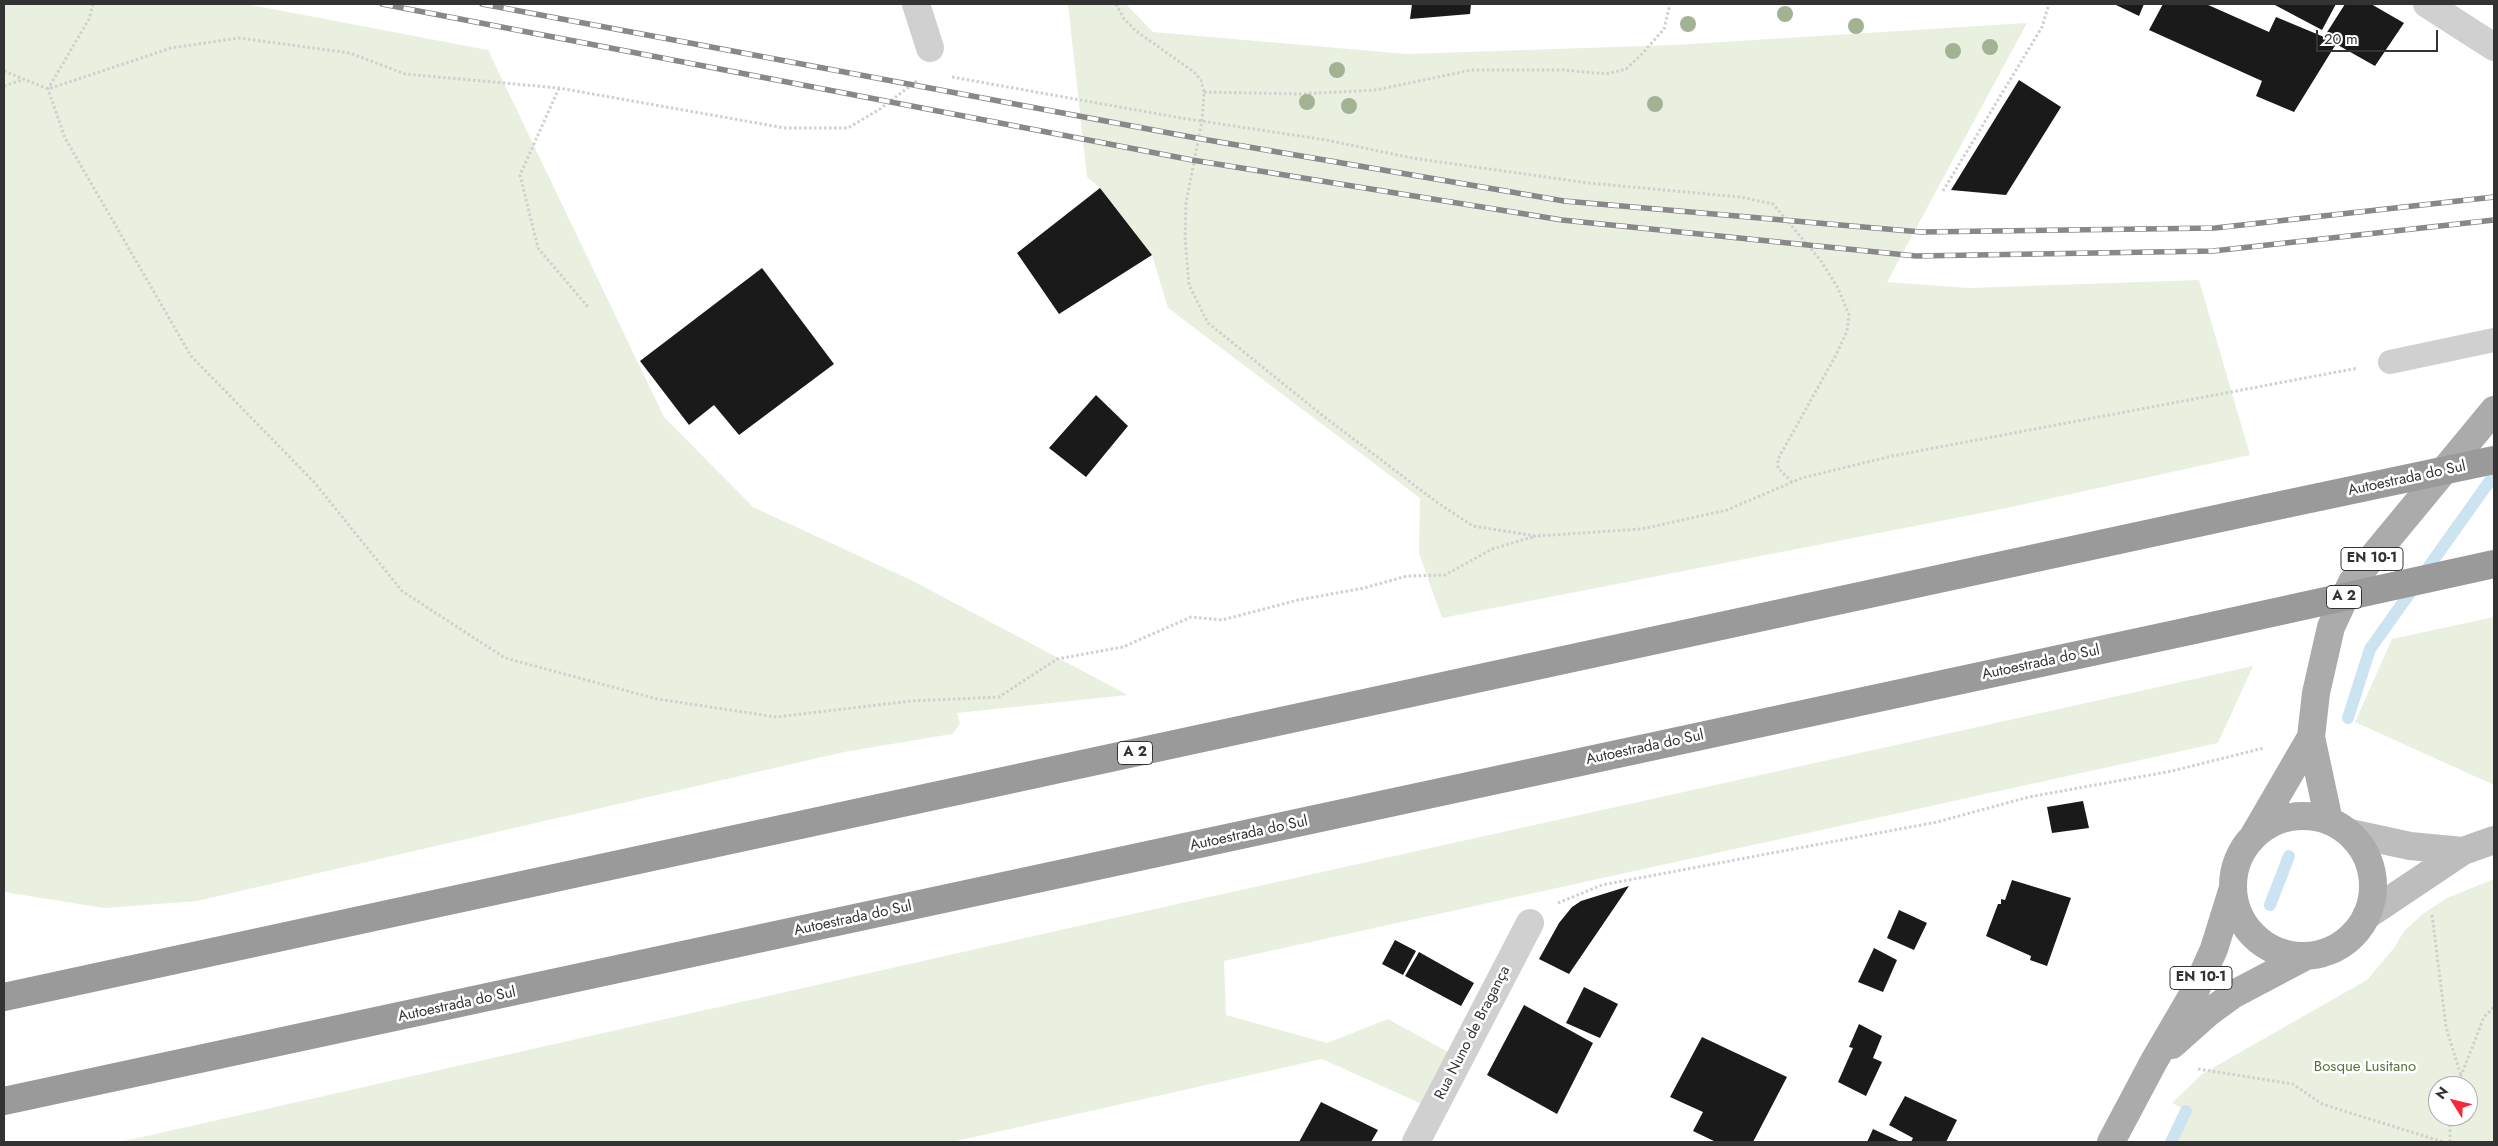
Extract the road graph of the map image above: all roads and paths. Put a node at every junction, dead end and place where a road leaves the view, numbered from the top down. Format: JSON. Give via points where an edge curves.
{"nodes":[{"id":1,"x":93,"y":4,"type":"edge"},
{"id":2,"x":916,"y":4,"type":"edge"},
{"id":3,"x":1116,"y":4,"type":"edge"},
{"id":4,"x":1670,"y":4,"type":"edge"},
{"id":5,"x":2049,"y":4,"type":"edge"},
{"id":6,"x":2427,"y":4,"type":"edge"},
{"id":7,"x":930,"y":48,"type":"dead end"},
{"id":8,"x":2494,"y":48,"type":"edge"},
{"id":9,"x":4,"y":71,"type":"edge"},
{"id":10,"x":947,"y":76,"type":"dead end"},
{"id":11,"x":922,"y":78,"type":"dead end"},
{"id":12,"x":22,"y":80,"type":"junction"},
{"id":13,"x":4,"y":86,"type":"edge"},
{"id":14,"x":559,"y":88,"type":"junction"},
{"id":15,"x":48,"y":89,"type":"junction"},
{"id":16,"x":1204,"y":92,"type":"junction"},
{"id":17,"x":1202,"y":121,"type":"junction"},
{"id":18,"x":1943,"y":191,"type":"dead end"},
{"id":19,"x":588,"y":307,"type":"dead end"},
{"id":20,"x":2494,"y":340,"type":"edge"},
{"id":21,"x":2390,"y":362,"type":"joint"},
{"id":22,"x":2494,"y":410,"type":"edge"},
{"id":23,"x":2494,"y":460,"type":"edge"},
{"id":24,"x":1792,"y":482,"type":"junction"},
{"id":25,"x":1536,"y":536,"type":"junction"},
{"id":26,"x":2494,"y":564,"type":"edge"},
{"id":27,"x":2311,"y":736,"type":"junction"},
{"id":28,"x":2340,"y":827,"type":"junction"},
{"id":29,"x":2251,"y":839,"type":"junction"},
{"id":30,"x":2494,"y":840,"type":"edge"},
{"id":31,"x":2463,"y":850,"type":"junction"},
{"id":32,"x":2233,"y":888,"type":"junction"},
{"id":33,"x":2432,"y":912,"type":"dead end"},
{"id":34,"x":2366,"y":916,"type":"junction"},
{"id":35,"x":1530,"y":923,"type":"joint"},
{"id":36,"x":2306,"y":956,"type":"junction"},
{"id":37,"x":4,"y":997,"type":"edge"},
{"id":38,"x":2494,"y":1007,"type":"edge"},
{"id":39,"x":2154,"y":1061,"type":"junction"},
{"id":40,"x":2198,"y":1069,"type":"dead end"},
{"id":41,"x":2461,"y":1076,"type":"joint"},
{"id":42,"x":4,"y":1101,"type":"edge"},
{"id":43,"x":2450,"y":1126,"type":"edge"},
{"id":44,"x":1416,"y":1142,"type":"edge"},
{"id":45,"x":2111,"y":1142,"type":"edge"},
{"id":46,"x":2443,"y":1142,"type":"edge"},
{"id":47,"x":2450,"y":1142,"type":"edge"}],
"edges":[{"from":1,"to":15,"type":"path","via":[[89,19]]},
{"from":2,"to":7,"type":"street"},
{"from":3,"to":16,"type":"path","via":[[1136,31],[1194,72],[1201,80]]},
{"from":4,"to":16,"type":"path","via":[[1664,29],[1640,56],[1626,69],[1606,74],[1564,70],[1471,70],[1376,90],[1298,94]]},
{"from":5,"to":18,"type":"path","via":[[2042,27]]},
{"from":6,"to":8,"type":"street"},
{"from":9,"to":12,"type":"path"},
{"from":10,"to":17,"type":"path"},
{"from":11,"to":14,"type":"path","via":[[848,128],[785,128]]},
{"from":12,"to":13,"type":"path"},
{"from":12,"to":15,"type":"path"},
{"from":14,"to":15,"type":"path","via":[[406,74],[350,54],[239,38],[171,48]]},
{"from":14,"to":19,"type":"path","via":[[520,175],[538,248]]},
{"from":15,"to":25,"type":"path","via":[[65,138],[191,356],[314,482],[402,591],[505,658],[657,699],[776,717],[911,700],[999,697],[1057,659],[1123,647],[1190,618],[1222,620],[1407,576],[1446,576],[1492,549]]},
{"from":16,"to":17,"type":"path"},
{"from":17,"to":24,"type":"path","via":[[1498,171],[1740,197],[1772,204],[1821,261],[1838,288],[1849,316],[1847,331],[1836,355],[1778,460],[1778,468]]},
{"from":17,"to":25,"type":"path","via":[[1186,203],[1185,238],[1189,285],[1208,323],[1322,415],[1472,526]]},
{"from":20,"to":21,"type":"lane"},
{"from":21,"to":24,"type":"path","via":[[1892,456]]},
{"from":22,"to":27,"type":"main road","number":"EN 10-1","via":[[2352,582],[2330,627]]},
{"from":23,"to":37,"type":"highway","name":"Autoestrada do Sul","number":"A 2","bridge":true},
{"from":24,"to":25,"type":"path","via":[[1727,510],[1642,529]]},
{"from":26,"to":42,"type":"highway","name":"Autoestrada do Sul","number":"A 2","bridge":true},
{"from":27,"to":28,"type":"main road","number":"EN 10-1"},
{"from":27,"to":29,"type":"main road","number":"EN 10-1"},
{"from":27,"to":35,"type":"path","via":[[2282,747],[2255,749],[2172,771],[2030,798],[1937,822],[1602,885],[1543,909]]},
{"from":28,"to":29,"type":"main road","number":"EN 10-1","via":[[2308,816],[2287,817]]},
{"from":28,"to":31,"type":"street","via":[[2410,846]]},
{"from":28,"to":34,"type":"main road","number":"EN 10-1","via":[[2364,851],[2372,872],[2373,895]]},
{"from":29,"to":32,"type":"main road","number":"EN 10-1","via":[[2234,870]]},
{"from":30,"to":31,"type":"street"},
{"from":31,"to":34,"type":"street"},
{"from":32,"to":36,"type":"main road","number":"EN 10-1","via":[[2237,910],[2248,930],[2264,945],[2284,954]]},
{"from":32,"to":39,"type":"main road","number":"EN 10-1","via":[[2200,981]]},
{"from":33,"to":41,"type":"path","via":[[2446,1027]]},
{"from":34,"to":36,"type":"main road","number":"EN 10-1","via":[[2351,937],[2330,950]]},
{"from":35,"to":44,"type":"street","name":"Rua Nuno de Bragança"},
{"from":36,"to":39,"type":"main road","number":"EN 10-1","via":[[2234,994]]},
{"from":38,"to":41,"type":"path","via":[[2484,1017]]},
{"from":39,"to":45,"type":"main road","number":"EN 10-1"},
{"from":40,"to":46,"type":"path","via":[[2293,1084],[2322,1104]]},
{"from":43,"to":47,"type":"path"}]}
